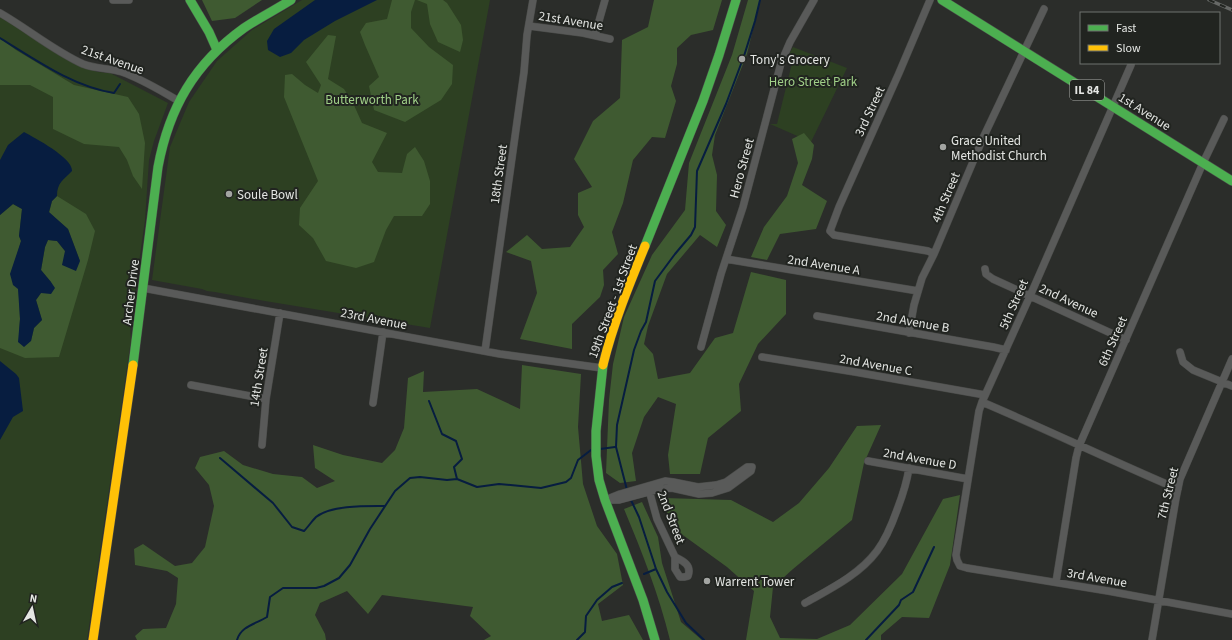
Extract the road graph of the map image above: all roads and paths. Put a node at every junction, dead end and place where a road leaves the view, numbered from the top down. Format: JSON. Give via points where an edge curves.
{"nodes":[{"id":1,"x":113,"y":0,"type":"edge"},
{"id":2,"x":129,"y":0,"type":"edge"},
{"id":3,"x":190,"y":0,"type":"edge"},
{"id":4,"x":291,"y":0,"type":"edge"},
{"id":5,"x":533,"y":0,"type":"edge"},
{"id":6,"x":605,"y":0,"type":"edge"},
{"id":7,"x":736,"y":0,"type":"edge"},
{"id":8,"x":814,"y":0,"type":"edge"},
{"id":9,"x":930,"y":0,"type":"edge"},
{"id":10,"x":942,"y":0,"type":"edge"},
{"id":11,"x":1044,"y":9,"type":"dead end"},
{"id":12,"x":0,"y":13,"type":"edge"},
{"id":13,"x":529,"y":26,"type":"junction"},
{"id":14,"x":595,"y":35,"type":"junction"},
{"id":15,"x":610,"y":39,"type":"dead end"},
{"id":16,"x":217,"y":50,"type":"junction"},
{"id":17,"x":1024,"y":51,"type":"junction"},
{"id":18,"x":1131,"y":65,"type":"dead end"},
{"id":19,"x":179,"y":101,"type":"junction"},
{"id":20,"x":1113,"y":106,"type":"junction"},
{"id":21,"x":1224,"y":119,"type":"dead end"},
{"id":22,"x":1203,"y":163,"type":"junction"},
{"id":23,"x":1232,"y":181,"type":"edge"},
{"id":24,"x":934,"y":254,"type":"junction"},
{"id":25,"x":726,"y":259,"type":"junction"},
{"id":26,"x":985,"y":269,"type":"dead end"},
{"id":27,"x":143,"y":288,"type":"junction"},
{"id":28,"x":918,"y":291,"type":"junction"},
{"id":29,"x":1030,"y":296,"type":"junction"},
{"id":30,"x":280,"y":313,"type":"junction"},
{"id":31,"x":817,"y":316,"type":"dead end"},
{"id":32,"x":383,"y":332,"type":"junction"},
{"id":33,"x":909,"y":333,"type":"junction"},
{"id":34,"x":1126,"y":340,"type":"junction"},
{"id":35,"x":701,"y":347,"type":"dead end"},
{"id":36,"x":1006,"y":350,"type":"junction"},
{"id":37,"x":485,"y":351,"type":"junction"},
{"id":38,"x":1180,"y":352,"type":"dead end"},
{"id":39,"x":762,"y":357,"type":"dead end"},
{"id":40,"x":1232,"y":359,"type":"edge"},
{"id":41,"x":602,"y":368,"type":"junction"},
{"id":42,"x":1222,"y":382,"type":"junction"},
{"id":43,"x":192,"y":385,"type":"dead end"},
{"id":44,"x":1232,"y":386,"type":"edge"},
{"id":45,"x":985,"y":395,"type":"junction"},
{"id":46,"x":266,"y":399,"type":"junction"},
{"id":47,"x":982,"y":402,"type":"junction"},
{"id":48,"x":373,"y":403,"type":"dead end"},
{"id":49,"x":262,"y":445,"type":"dead end"},
{"id":50,"x":1078,"y":446,"type":"junction"},
{"id":51,"x":868,"y":461,"type":"dead end"},
{"id":52,"x":908,"y":468,"type":"junction"},
{"id":53,"x":968,"y":479,"type":"junction"},
{"id":54,"x":649,"y":489,"type":"junction"},
{"id":55,"x":1178,"y":489,"type":"junction"},
{"id":56,"x":605,"y":500,"type":"junction"},
{"id":57,"x":675,"y":557,"type":"dead end"},
{"id":58,"x":958,"y":563,"type":"joint"},
{"id":59,"x":1056,"y":582,"type":"junction"},
{"id":60,"x":1159,"y":601,"type":"junction"},
{"id":61,"x":805,"y":603,"type":"dead end"},
{"id":62,"x":1232,"y":614,"type":"edge"},
{"id":63,"x":93,"y":640,"type":"edge"},
{"id":64,"x":655,"y":640,"type":"edge"},
{"id":65,"x":1152,"y":640,"type":"edge"}],
"edges":[{"from":1,"to":2,"type":"street"},
{"from":3,"to":16,"type":"main road"},
{"from":4,"to":16,"type":"main road","name":"Archer Drive","via":[[244,28]]},
{"from":5,"to":13,"type":"street","name":"18th Street"},
{"from":6,"to":14,"type":"street"},
{"from":7,"to":41,"type":"main road","name":"19th Street - 1st Street","via":[[703,101],[618,314]]},
{"from":8,"to":25,"type":"street","name":"Hero Street","via":[[780,63],[743,207]]},
{"from":9,"to":24,"type":"street","name":"3rd Street","via":[[830,232]]},
{"from":10,"to":17,"type":"main road","name":"1st Avenue","number":"IL 84"},
{"from":11,"to":17,"type":"street","name":"4th Street"},
{"from":12,"to":19,"type":"street","name":"21st Avenue","via":[[44,42],[83,63],[121,72]]},
{"from":13,"to":14,"type":"street","name":"21st Avenue"},
{"from":13,"to":37,"type":"street","name":"18th Street"},
{"from":14,"to":15,"type":"street","name":"21st Avenue"},
{"from":16,"to":19,"type":"main road","name":"Archer Drive","via":[[204,64]]},
{"from":17,"to":20,"type":"main road","name":"1st Avenue","number":"IL 84"},
{"from":17,"to":24,"type":"street","name":"4th Street","via":[[983,138]]},
{"from":18,"to":20,"type":"street","name":"5th Street"},
{"from":19,"to":27,"type":"main road","name":"Archer Drive","via":[[167,126],[158,157]]},
{"from":20,"to":22,"type":"main road","name":"1st Avenue","number":"IL 84"},
{"from":20,"to":29,"type":"street","name":"5th Street"},
{"from":21,"to":22,"type":"street","name":"6th Street"},
{"from":22,"to":23,"type":"main road","name":"1st Avenue","number":"IL 84"},
{"from":22,"to":34,"type":"street","name":"6th Street"},
{"from":24,"to":28,"type":"street","name":"4th Street"},
{"from":25,"to":28,"type":"street","name":"2nd Avenue A"},
{"from":25,"to":35,"type":"street","name":"Hero Street"},
{"from":26,"to":29,"type":"street","name":"2nd Avenue","via":[[986,274],[993,279]]},
{"from":27,"to":30,"type":"street","name":"23rd Avenue"},
{"from":27,"to":63,"type":"main road","name":"Archer Drive"},
{"from":28,"to":33,"type":"street","name":"4th Street"},
{"from":29,"to":34,"type":"street","name":"2nd Avenue"},
{"from":29,"to":36,"type":"street","name":"5th Street"},
{"from":30,"to":32,"type":"street","name":"23rd Avenue"},
{"from":30,"to":46,"type":"street","name":"14th Street"},
{"from":31,"to":33,"type":"street","name":"2nd Avenue B"},
{"from":32,"to":37,"type":"street","name":"23rd Avenue"},
{"from":32,"to":48,"type":"street"},
{"from":33,"to":36,"type":"street","name":"2nd Avenue B"},
{"from":34,"to":50,"type":"street","name":"6th Street"},
{"from":36,"to":45,"type":"street","name":"5th Street"},
{"from":37,"to":41,"type":"street","name":"23rd Avenue"},
{"from":38,"to":42,"type":"street","via":[[1183,362],[1193,370]]},
{"from":39,"to":45,"type":"street","name":"2nd Avenue C"},
{"from":40,"to":42,"type":"street","name":"7th Street"},
{"from":41,"to":56,"type":"main road","name":"19th Street - 1st Street","via":[[596,444],[599,480]]},
{"from":42,"to":44,"type":"street"},
{"from":42,"to":55,"type":"street","name":"7th Street"},
{"from":43,"to":46,"type":"street"},
{"from":45,"to":47,"type":"street","name":"5th Street"},
{"from":46,"to":49,"type":"street","name":"14th Street"},
{"from":47,"to":50,"type":"street"},
{"from":47,"to":53,"type":"street","name":"5th Street"},
{"from":50,"to":55,"type":"street"},
{"from":50,"to":59,"type":"street","name":"6th Street"},
{"from":51,"to":52,"type":"street","name":"2nd Avenue D"},
{"from":52,"to":53,"type":"street","name":"2nd Avenue D"},
{"from":52,"to":61,"type":"street","via":[[891,527],[876,552],[840,584]]},
{"from":53,"to":58,"type":"street","name":"5th Street","via":[[956,556]]},
{"from":54,"to":54,"type":"street","via":[[672,488],[699,494],[712,493],[728,488],[751,472],[752,467],[747,467],[726,482],[710,486],[698,487],[665,481]]},
{"from":54,"to":56,"type":"street","via":[[620,494]]},
{"from":54,"to":57,"type":"street","name":"2nd Street","via":[[657,519]]},
{"from":55,"to":60,"type":"street","name":"7th Street"},
{"from":56,"to":64,"type":"main road","name":"19th Street - 1st Street","via":[[644,600]]},
{"from":58,"to":59,"type":"street","name":"3rd Avenue","via":[[967,568]]},
{"from":59,"to":60,"type":"street","name":"3rd Avenue"},
{"from":60,"to":62,"type":"street","name":"3rd Avenue"},
{"from":60,"to":65,"type":"street","name":"7th Street"}]}
